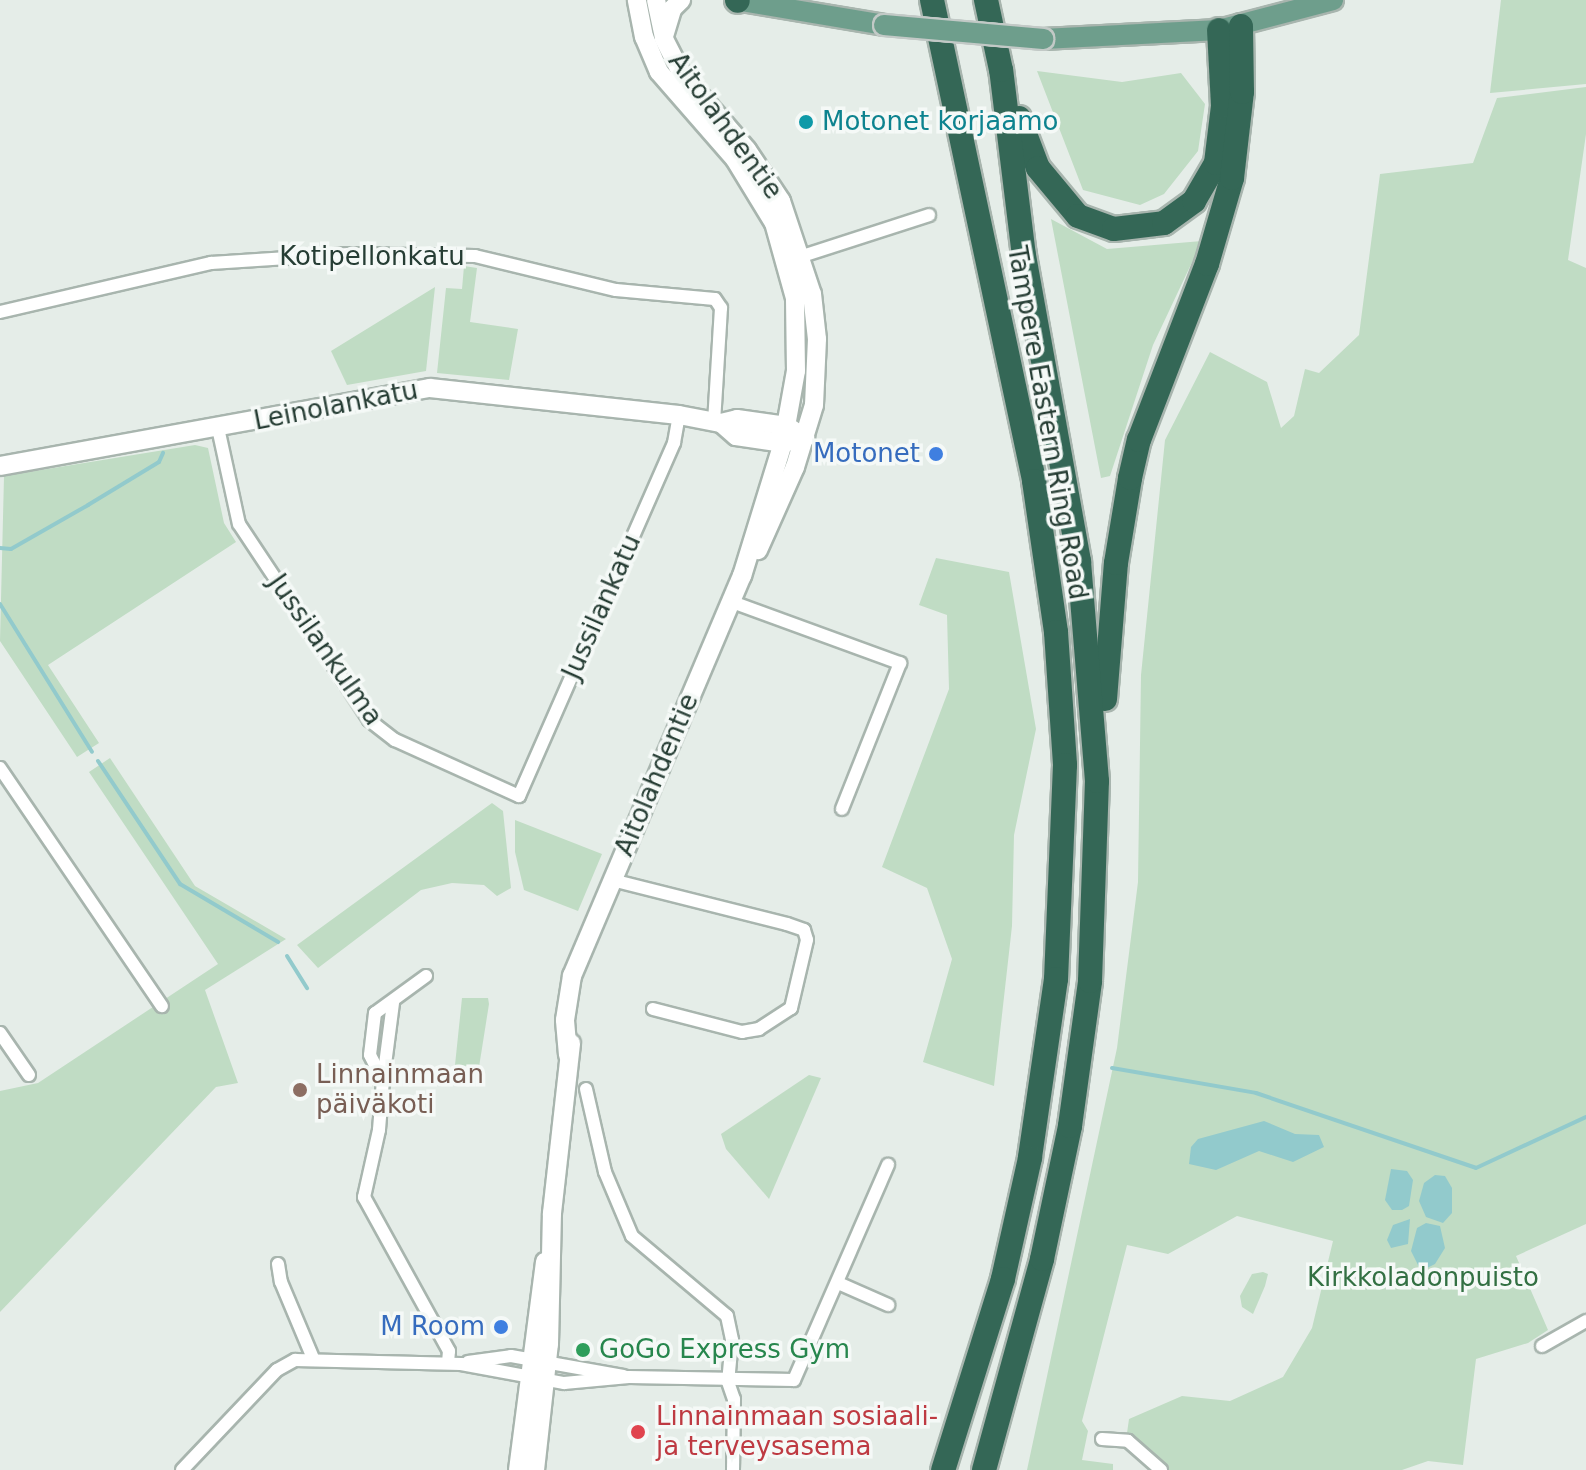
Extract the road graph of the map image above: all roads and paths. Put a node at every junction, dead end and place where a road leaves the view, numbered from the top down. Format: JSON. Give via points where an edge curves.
{"nodes":[{"id":1,"x":637,"y":0,"type":"edge"},
{"id":2,"x":656,"y":0,"type":"edge"},
{"id":3,"x":681,"y":0,"type":"edge"},
{"id":4,"x":737,"y":0,"type":"edge"},
{"id":5,"x":926,"y":0,"type":"edge"},
{"id":6,"x":932,"y":0,"type":"edge"},
{"id":7,"x":986,"y":0,"type":"edge"},
{"id":8,"x":1333,"y":0,"type":"edge"},
{"id":9,"x":1230,"y":28,"type":"junction"},
{"id":10,"x":939,"y":35,"type":"junction"},
{"id":11,"x":664,"y":39,"type":"junction"},
{"id":12,"x":1001,"y":70,"type":"junction"},
{"id":13,"x":929,"y":215,"type":"dead end"},
{"id":14,"x":795,"y":258,"type":"junction"},
{"id":15,"x":0,"y":312,"type":"edge"},
{"id":16,"x":679,"y":415,"type":"junction"},
{"id":17,"x":718,"y":422,"type":"junction"},
{"id":18,"x":218,"y":428,"type":"junction"},
{"id":19,"x":785,"y":434,"type":"junction"},
{"id":20,"x":805,"y":438,"type":"junction"},
{"id":21,"x":0,"y":466,"type":"edge"},
{"id":22,"x":742,"y":576,"type":"junction"},
{"id":23,"x":732,"y":602,"type":"junction"},
{"id":24,"x":0,"y":768,"type":"edge"},
{"id":25,"x":1097,"y":781,"type":"junction"},
{"id":26,"x":519,"y":796,"type":"joint"},
{"id":27,"x":842,"y":809,"type":"dead end"},
{"id":28,"x":612,"y":880,"type":"junction"},
{"id":29,"x":426,"y":976,"type":"dead end"},
{"id":30,"x":162,"y":1006,"type":"dead end"},
{"id":31,"x":653,"y":1009,"type":"dead end"},
{"id":32,"x":0,"y":1033,"type":"edge"},
{"id":33,"x":29,"y":1075,"type":"dead end"},
{"id":34,"x":586,"y":1089,"type":"dead end"},
{"id":35,"x":888,"y":1165,"type":"dead end"},
{"id":36,"x":278,"y":1264,"type":"dead end"},
{"id":37,"x":838,"y":1283,"type":"junction"},
{"id":38,"x":888,"y":1305,"type":"dead end"},
{"id":39,"x":1586,"y":1321,"type":"edge"},
{"id":40,"x":1542,"y":1346,"type":"dead end"},
{"id":41,"x":313,"y":1358,"type":"junction"},
{"id":42,"x":455,"y":1364,"type":"junction"},
{"id":43,"x":538,"y":1371,"type":"junction"},
{"id":44,"x":728,"y":1382,"type":"junction"},
{"id":45,"x":1102,"y":1439,"type":"dead end"},
{"id":46,"x":182,"y":1470,"type":"edge"},
{"id":47,"x":518,"y":1470,"type":"edge"},
{"id":48,"x":535,"y":1470,"type":"edge"},
{"id":49,"x":733,"y":1470,"type":"edge"},
{"id":50,"x":943,"y":1470,"type":"edge"},
{"id":51,"x":984,"y":1470,"type":"edge"},
{"id":52,"x":1161,"y":1470,"type":"edge"}],
"edges":[{"from":1,"to":14,"type":"main road","name":"Aitolahdentie","via":[[644,37],[659,72],[754,187]]},
{"from":2,"to":11,"type":"main road","name":"Aitolahdentie"},
{"from":3,"to":11,"type":"main road","name":"Aitolahdentie","via":[[666,20]]},
{"from":4,"to":9,"type":"main road","bridge":true,"via":[[884,25],[1043,39]]},
{"from":5,"to":10,"type":"highway"},
{"from":6,"to":10,"type":"highway","name":"Tampere Eastern Ring Road"},
{"from":7,"to":12,"type":"highway","name":"Tampere Eastern Ring Road"},
{"from":8,"to":9,"type":"main road"},
{"from":9,"to":12,"type":"highway","via":[[1216,163],[1194,201],[1148,228],[1096,224],[1065,205],[1028,147]]},
{"from":9,"to":25,"type":"highway","via":[[1242,92],[1232,178],[1191,311],[1139,440],[1121,519]]},
{"from":10,"to":50,"type":"highway","name":"Tampere Eastern Ring Road","via":[[1034,481],[1056,632],[1065,765],[1056,979],[1030,1158],[1003,1279]]},
{"from":11,"to":14,"type":"main road","name":"Aitolahdentie","via":[[693,89],[768,179]]},
{"from":12,"to":25,"type":"highway","name":"Tampere Eastern Ring Road","via":[[1024,256],[1081,575]]},
{"from":13,"to":14,"type":"street"},
{"from":14,"to":19,"type":"main road","name":"Aitolahdentie","via":[[797,320]]},
{"from":14,"to":20,"type":"main road","name":"Aitolahdentie","via":[[817,339],[814,405]]},
{"from":15,"to":17,"type":"street","name":"Kotipellonkatu","via":[[211,263],[361,254],[475,256],[616,290],[715,299],[721,308]]},
{"from":16,"to":17,"type":"main road","name":"Leinolankatu"},
{"from":16,"to":18,"type":"main road","name":"Leinolankatu","via":[[430,388]]},
{"from":16,"to":26,"type":"street","name":"Jussilankatu","via":[[670,453]]},
{"from":17,"to":19,"type":"main road","name":"Leinolankatu","via":[[737,419]]},
{"from":18,"to":21,"type":"main road","name":"Leinolankatu"},
{"from":18,"to":26,"type":"street","name":"Jussilankulma","via":[[239,524],[369,720],[395,740]]},
{"from":19,"to":20,"type":"main road","name":"Leinolankatu"},
{"from":19,"to":22,"type":"main road","name":"Aitolahdentie"},
{"from":20,"to":22,"type":"main road","name":"Aitolahdentie","via":[[759,549]]},
{"from":22,"to":23,"type":"main road","name":"Aitolahdentie"},
{"from":23,"to":27,"type":"street","via":[[900,663]]},
{"from":23,"to":28,"type":"main road","name":"Aitolahdentie"},
{"from":24,"to":30,"type":"street"},
{"from":25,"to":51,"type":"highway","name":"Tampere Eastern Ring Road","via":[[1090,981],[1070,1126],[1042,1259]]},
{"from":28,"to":31,"type":"street","via":[[804,930],[807,940],[791,1008],[759,1029],[742,1032]]},
{"from":28,"to":43,"type":"main road","name":"Aitolahdentie","via":[[593,931],[568,1055]]},
{"from":29,"to":42,"type":"street","via":[[393,1003],[379,1130],[364,1197]]},
{"from":32,"to":33,"type":"street"},
{"from":34,"to":44,"type":"street","via":[[605,1172],[632,1236],[727,1316],[732,1340]]},
{"from":35,"to":37,"type":"street"},
{"from":36,"to":41,"type":"street"},
{"from":37,"to":38,"type":"street"},
{"from":37,"to":44,"type":"street","via":[[794,1380]]},
{"from":39,"to":40,"type":"street"},
{"from":41,"to":42,"type":"street"},
{"from":41,"to":46,"type":"street","via":[[277,1370]]},
{"from":42,"to":43,"type":"street","via":[[487,1357]]},
{"from":43,"to":44,"type":"street"},
{"from":43,"to":47,"type":"main road","name":"Aitolahdentie"},
{"from":43,"to":48,"type":"main road","name":"Aitolahdentie"},
{"from":44,"to":49,"type":"street","via":[[734,1399]]},
{"from":45,"to":52,"type":"street","via":[[1128,1441]]}]}
